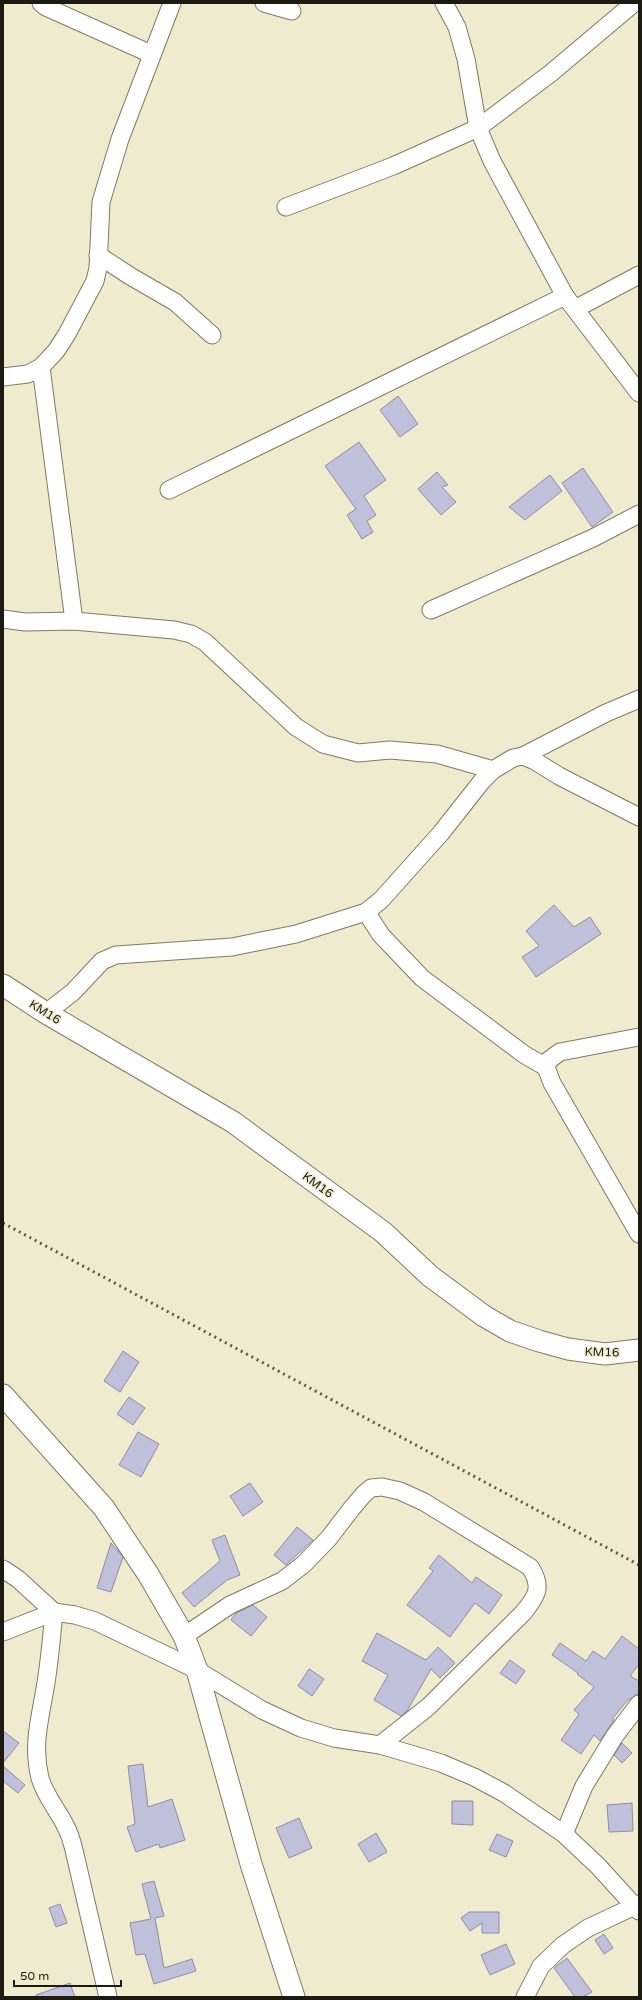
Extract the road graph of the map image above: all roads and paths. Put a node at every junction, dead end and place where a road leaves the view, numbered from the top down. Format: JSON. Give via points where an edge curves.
{"nodes":[{"id":1,"x":41,"y":3,"type":"edge"},
{"id":2,"x":172,"y":3,"type":"edge"},
{"id":3,"x":264,"y":3,"type":"edge"},
{"id":4,"x":444,"y":3,"type":"edge"},
{"id":5,"x":634,"y":3,"type":"edge"},
{"id":6,"x":292,"y":11,"type":"dead end"},
{"id":7,"x":151,"y":54,"type":"junction"},
{"id":8,"x":478,"y":128,"type":"junction"},
{"id":9,"x":286,"y":207,"type":"dead end"},
{"id":10,"x":98,"y":255,"type":"junction"},
{"id":11,"x":639,"y":275,"type":"edge"},
{"id":12,"x":570,"y":303,"type":"junction"},
{"id":13,"x":212,"y":335,"type":"dead end"},
{"id":14,"x":41,"y":367,"type":"junction"},
{"id":15,"x":3,"y":377,"type":"edge"},
{"id":16,"x":639,"y":393,"type":"edge"},
{"id":17,"x":169,"y":490,"type":"dead end"},
{"id":18,"x":639,"y":514,"type":"edge"},
{"id":19,"x":431,"y":610,"type":"dead end"},
{"id":20,"x":3,"y":619,"type":"edge"},
{"id":21,"x":74,"y":621,"type":"junction"},
{"id":22,"x":639,"y":699,"type":"edge"},
{"id":23,"x":523,"y":756,"type":"junction"},
{"id":24,"x":493,"y":770,"type":"junction"},
{"id":25,"x":639,"y":817,"type":"edge"},
{"id":26,"x":366,"y":912,"type":"junction"},
{"id":27,"x":3,"y":985,"type":"edge"},
{"id":28,"x":46,"y":1013,"type":"junction"},
{"id":29,"x":639,"y":1037,"type":"edge"},
{"id":30,"x":546,"y":1067,"type":"junction"},
{"id":31,"x":639,"y":1234,"type":"edge"},
{"id":32,"x":639,"y":1350,"type":"edge"},
{"id":33,"x":3,"y":1395,"type":"edge"},
{"id":34,"x":3,"y":1570,"type":"edge"},
{"id":35,"x":54,"y":1612,"type":"junction"},
{"id":36,"x":3,"y":1632,"type":"edge"},
{"id":37,"x":184,"y":1636,"type":"junction"},
{"id":38,"x":197,"y":1670,"type":"junction"},
{"id":39,"x":639,"y":1704,"type":"edge"},
{"id":40,"x":380,"y":1745,"type":"junction"},
{"id":41,"x":564,"y":1834,"type":"junction"},
{"id":42,"x":638,"y":1907,"type":"edge"},
{"id":43,"x":108,"y":1997,"type":"edge"},
{"id":44,"x":294,"y":1997,"type":"edge"},
{"id":45,"x":525,"y":1997,"type":"edge"}],
"edges":[{"from":1,"to":7,"type":"street","via":[[92,29]]},
{"from":2,"to":7,"type":"street"},
{"from":3,"to":6,"type":"street"},
{"from":4,"to":8,"type":"street","via":[[457,27],[466,59]]},
{"from":5,"to":8,"type":"street","via":[[551,74]]},
{"from":7,"to":10,"type":"street","via":[[120,139],[101,202]]},
{"from":8,"to":9,"type":"street","via":[[393,166]]},
{"from":8,"to":12,"type":"street","via":[[509,195]]},
{"from":10,"to":13,"type":"street","via":[[175,302]]},
{"from":10,"to":14,"type":"street","via":[[95,281],[67,334]]},
{"from":11,"to":12,"type":"street"},
{"from":12,"to":16,"type":"street"},
{"from":12,"to":17,"type":"street"},
{"from":14,"to":15,"type":"street","via":[[28,374]]},
{"from":14,"to":21,"type":"street"},
{"from":18,"to":19,"type":"street","via":[[593,538]]},
{"from":20,"to":21,"type":"street","via":[[26,622]]},
{"from":21,"to":24,"type":"street","via":[[191,634],[205,642],[296,727],[323,744],[358,753],[390,750],[437,754]]},
{"from":22,"to":23,"type":"street"},
{"from":23,"to":24,"type":"street","via":[[513,758]]},
{"from":23,"to":25,"type":"street"},
{"from":24,"to":26,"type":"street","via":[[387,894]]},
{"from":26,"to":28,"type":"street","via":[[296,934],[232,947],[116,954],[102,961],[73,992]]},
{"from":26,"to":30,"type":"street","via":[[381,935],[422,978],[525,1055]]},
{"from":27,"to":28,"type":"street","name":"KM16"},
{"from":28,"to":32,"type":"street","name":"KM16","via":[[233,1122],[383,1232],[430,1276],[484,1316],[504,1327],[568,1350],[605,1354]]},
{"from":29,"to":30,"type":"street","via":[[560,1052],[549,1060]]},
{"from":30,"to":31,"type":"street","via":[[552,1083]]},
{"from":33,"to":37,"type":"street","via":[[104,1508],[148,1574]]},
{"from":34,"to":35,"type":"street","via":[[18,1579]]},
{"from":35,"to":36,"type":"street"},
{"from":35,"to":38,"type":"street","via":[[95,1621]]},
{"from":35,"to":43,"type":"street","via":[[47,1677],[35,1746],[40,1780],[66,1827],[74,1850]]},
{"from":37,"to":38,"type":"street"},
{"from":37,"to":40,"type":"street","via":[[230,1605],[282,1581],[304,1564],[371,1488],[382,1487],[400,1491],[424,1502],[530,1567],[535,1575],[538,1590],[523,1613],[428,1707]]},
{"from":38,"to":40,"type":"street","via":[[262,1710],[300,1728],[334,1738]]},
{"from":38,"to":44,"type":"street","via":[[251,1864]]},
{"from":39,"to":41,"type":"street","via":[[614,1737],[584,1786]]},
{"from":40,"to":41,"type":"street","via":[[441,1763],[474,1777],[504,1793]]},
{"from":41,"to":42,"type":"street"},
{"from":42,"to":45,"type":"street","via":[[588,1928],[563,1945],[541,1966]]}]}
